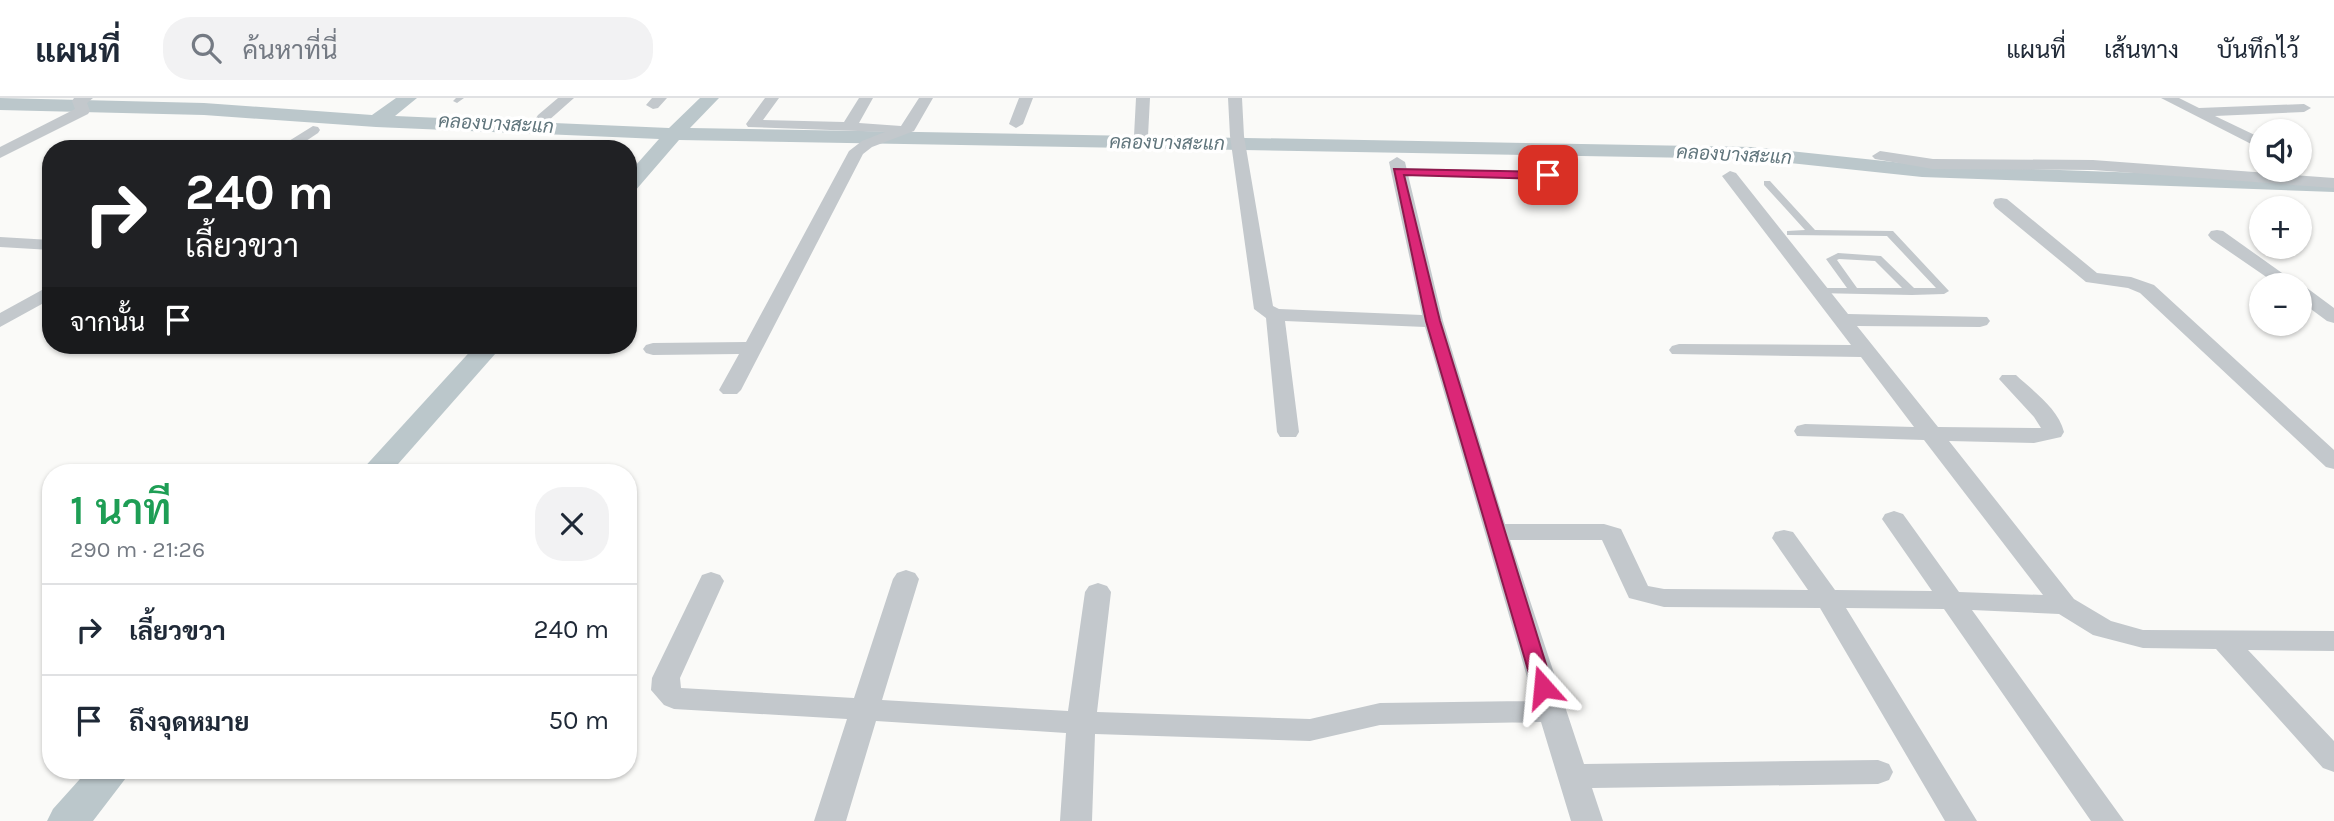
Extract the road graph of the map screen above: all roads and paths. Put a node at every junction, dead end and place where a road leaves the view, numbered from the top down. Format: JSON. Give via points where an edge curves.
{"nodes":[{"id":1,"x":567,"y":98,"type":"edge"},
{"id":2,"x":772,"y":98,"type":"edge"},
{"id":3,"x":866,"y":98,"type":"edge"},
{"id":4,"x":926,"y":98,"type":"edge"},
{"id":5,"x":1026,"y":98,"type":"edge"},
{"id":6,"x":1143,"y":98,"type":"edge"},
{"id":7,"x":1235,"y":98,"type":"edge"},
{"id":8,"x":2168,"y":98,"type":"edge"},
{"id":9,"x":83,"y":102,"type":"edge"},
{"id":10,"x":2304,"y":108,"type":"dead end"},
{"id":11,"x":2199,"y":112,"type":"junction"},
{"id":12,"x":543,"y":118,"type":"dead end"},
{"id":13,"x":1016,"y":124,"type":"dead end"},
{"id":14,"x":848,"y":128,"type":"junction"},
{"id":15,"x":313,"y":130,"type":"dead end"},
{"id":16,"x":906,"y":130,"type":"junction"},
{"id":17,"x":1141,"y":136,"type":"dead end"},
{"id":18,"x":2249,"y":138,"type":"edge"},
{"id":19,"x":297,"y":140,"type":"edge"},
{"id":20,"x":0,"y":153,"type":"edge"},
{"id":21,"x":1880,"y":156,"type":"dead end"},
{"id":22,"x":1397,"y":167,"type":"joint"},
{"id":23,"x":2312,"y":171,"type":"edge"},
{"id":24,"x":1548,"y":175,"type":"dead end"},
{"id":25,"x":1730,"y":176,"type":"dead end"},
{"id":26,"x":1767,"y":183,"type":"dead end"},
{"id":27,"x":2333,"y":184,"type":"edge"},
{"id":28,"x":2001,"y":203,"type":"dead end"},
{"id":29,"x":1812,"y":232,"type":"junction"},
{"id":30,"x":1790,"y":233,"type":"dead end"},
{"id":31,"x":2217,"y":235,"type":"dead end"},
{"id":32,"x":0,"y":242,"type":"edge"},
{"id":33,"x":42,"y":244,"type":"edge"},
{"id":34,"x":2272,"y":273,"type":"edge"},
{"id":35,"x":1819,"y":291,"type":"junction"},
{"id":36,"x":1854,"y":291,"type":"junction"},
{"id":37,"x":1912,"y":292,"type":"junction"},
{"id":38,"x":42,"y":296,"type":"edge"},
{"id":39,"x":2312,"y":301,"type":"edge"},
{"id":40,"x":1275,"y":315,"type":"junction"},
{"id":41,"x":2334,"y":317,"type":"edge"},
{"id":42,"x":1842,"y":320,"type":"junction"},
{"id":43,"x":0,"y":321,"type":"edge"},
{"id":44,"x":1433,"y":321,"type":"junction"},
{"id":45,"x":1980,"y":321,"type":"dead end"},
{"id":46,"x":751,"y":348,"type":"junction"},
{"id":47,"x":653,"y":349,"type":"dead end"},
{"id":48,"x":1679,"y":350,"type":"dead end"},
{"id":49,"x":1867,"y":351,"type":"junction"},
{"id":50,"x":2009,"y":379,"type":"dead end"},
{"id":51,"x":730,"y":390,"type":"dead end"},
{"id":52,"x":1805,"y":431,"type":"dead end"},
{"id":53,"x":1288,"y":432,"type":"dead end"},
{"id":54,"x":1932,"y":435,"type":"junction"},
{"id":55,"x":2334,"y":462,"type":"edge"},
{"id":56,"x":1894,"y":519,"type":"dead end"},
{"id":57,"x":1495,"y":532,"type":"junction"},
{"id":58,"x":1784,"y":538,"type":"dead end"},
{"id":59,"x":906,"y":579,"type":"dead end"},
{"id":60,"x":710,"y":581,"type":"dead end"},
{"id":61,"x":1098,"y":592,"type":"dead end"},
{"id":62,"x":1828,"y":600,"type":"junction"},
{"id":63,"x":1951,"y":600,"type":"junction"},
{"id":64,"x":2065,"y":605,"type":"junction"},
{"id":65,"x":2224,"y":641,"type":"junction"},
{"id":66,"x":2334,"y":641,"type":"edge"},
{"id":67,"x":867,"y":709,"type":"junction"},
{"id":68,"x":1551,"y":711,"type":"junction"},
{"id":69,"x":1082,"y":723,"type":"junction"},
{"id":70,"x":2334,"y":760,"type":"edge"},
{"id":71,"x":1878,"y":772,"type":"dead end"},
{"id":72,"x":1572,"y":776,"type":"junction"},
{"id":73,"x":830,"y":821,"type":"edge"},
{"id":74,"x":1076,"y":821,"type":"edge"},
{"id":75,"x":1587,"y":821,"type":"edge"},
{"id":76,"x":1961,"y":821,"type":"edge"},
{"id":77,"x":2108,"y":821,"type":"edge"}],
"edges":[{"from":1,"to":12,"type":"street"},
{"from":2,"to":14,"type":"street","via":[[752,124]]},
{"from":3,"to":14,"type":"street"},
{"from":4,"to":16,"type":"street"},
{"from":5,"to":13,"type":"street"},
{"from":6,"to":17,"type":"street"},
{"from":7,"to":40,"type":"street","via":[[1261,305]]},
{"from":8,"to":11,"type":"street"},
{"from":9,"to":20,"type":"street"},
{"from":10,"to":11,"type":"street"},
{"from":11,"to":18,"type":"street"},
{"from":14,"to":16,"type":"street"},
{"from":15,"to":19,"type":"street"},
{"from":16,"to":46,"type":"street","via":[[857,151]]},
{"from":21,"to":27,"type":"street","via":[[1975,168],[2094,165]]},
{"from":22,"to":24,"type":"lane"},
{"from":22,"to":44,"type":"street"},
{"from":23,"to":27,"type":"street"},
{"from":25,"to":35,"type":"street"},
{"from":26,"to":29,"type":"lane"},
{"from":28,"to":55,"type":"street","via":[[2092,278],[2147,289]]},
{"from":29,"to":30,"type":"lane"},
{"from":29,"to":37,"type":"lane","via":[[1893,234],[1944,291]]},
{"from":31,"to":34,"type":"street"},
{"from":32,"to":33,"type":"street"},
{"from":35,"to":36,"type":"lane"},
{"from":35,"to":42,"type":"street"},
{"from":36,"to":37,"type":"lane"},
{"from":36,"to":37,"type":"lane","via":[[1831,259],[1878,258]]},
{"from":38,"to":43,"type":"street"},
{"from":39,"to":41,"type":"street"},
{"from":40,"to":44,"type":"street"},
{"from":40,"to":53,"type":"street"},
{"from":42,"to":45,"type":"street"},
{"from":42,"to":49,"type":"street"},
{"from":44,"to":57,"type":"street"},
{"from":46,"to":47,"type":"street"},
{"from":46,"to":51,"type":"street"},
{"from":48,"to":49,"type":"street"},
{"from":49,"to":54,"type":"street"},
{"from":50,"to":54,"type":"street","via":[[2053,426],[2053,432],[2034,436]]},
{"from":52,"to":54,"type":"street"},
{"from":54,"to":64,"type":"street"},
{"from":56,"to":63,"type":"street"},
{"from":57,"to":62,"type":"street","via":[[1604,531],[1612,535],[1638,592],[1651,596]]},
{"from":57,"to":68,"type":"street"},
{"from":58,"to":62,"type":"street"},
{"from":59,"to":67,"type":"street"},
{"from":60,"to":67,"type":"street","via":[[666,678],[668,695]]},
{"from":61,"to":69,"type":"street"},
{"from":62,"to":63,"type":"street"},
{"from":62,"to":76,"type":"street"},
{"from":63,"to":64,"type":"street"},
{"from":63,"to":77,"type":"street"},
{"from":64,"to":65,"type":"street","via":[[2102,628],[2143,639]]},
{"from":65,"to":66,"type":"street"},
{"from":65,"to":70,"type":"street"},
{"from":67,"to":69,"type":"street"},
{"from":67,"to":73,"type":"street"},
{"from":68,"to":69,"type":"street","via":[[1380,715],[1310,730]]},
{"from":68,"to":72,"type":"street"},
{"from":69,"to":74,"type":"street"},
{"from":71,"to":72,"type":"street"},
{"from":72,"to":75,"type":"street"}]}
